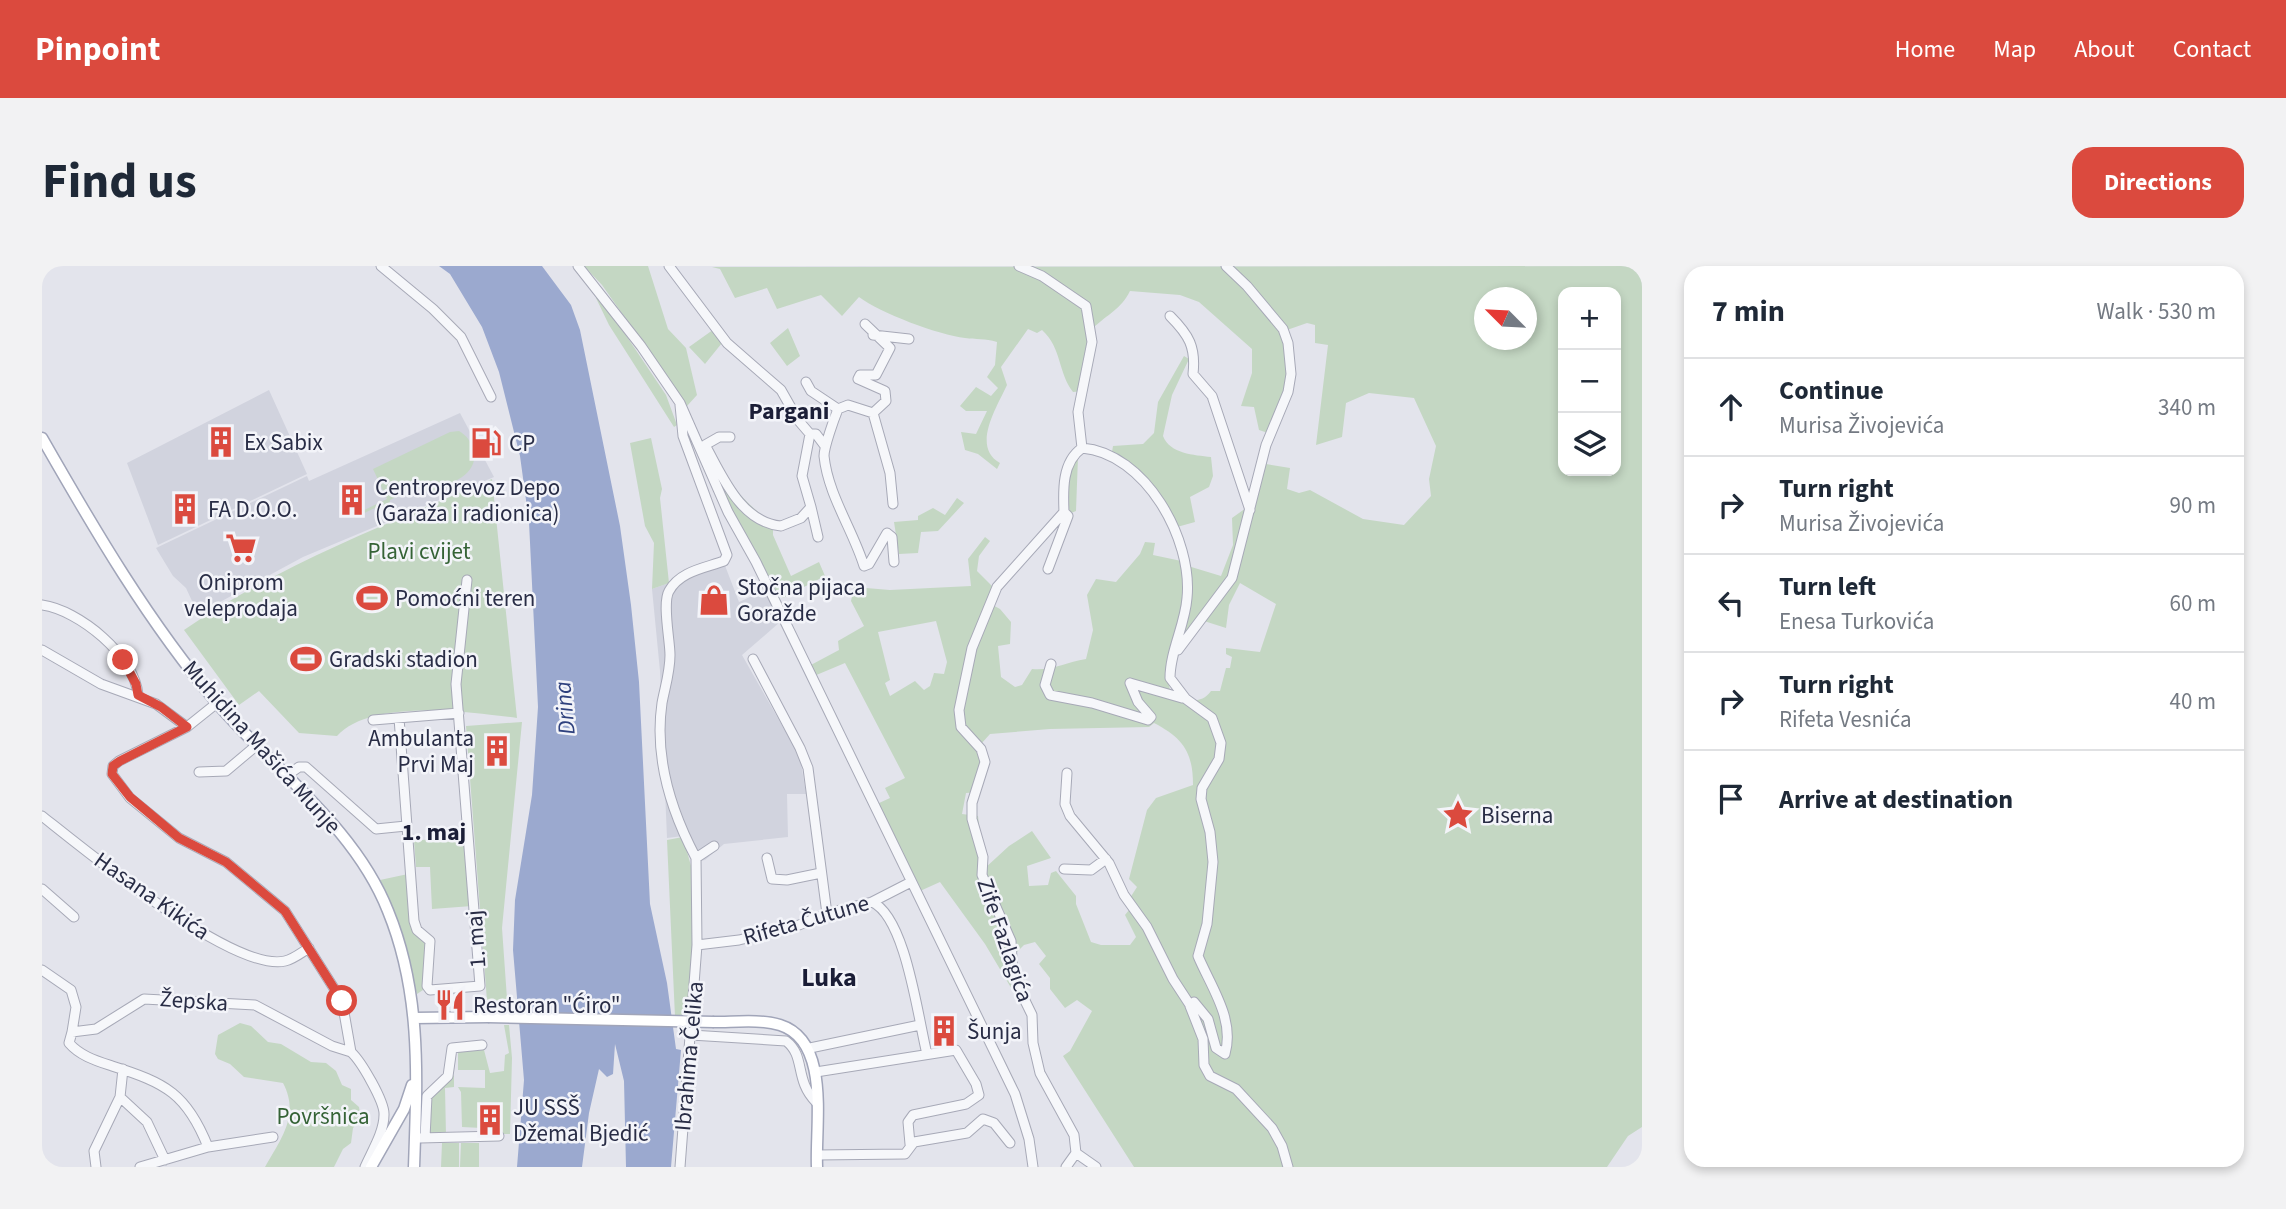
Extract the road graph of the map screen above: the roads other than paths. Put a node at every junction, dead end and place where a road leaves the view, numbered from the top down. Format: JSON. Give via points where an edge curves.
{"nodes":[{"id":1,"x":381,"y":266,"type":"edge"},
{"id":2,"x":578,"y":266,"type":"edge"},
{"id":3,"x":669,"y":266,"type":"edge"},
{"id":4,"x":1019,"y":266,"type":"edge"},
{"id":5,"x":1226,"y":266,"type":"edge"},
{"id":6,"x":1170,"y":316,"type":"dead end"},
{"id":7,"x":865,"y":324,"type":"dead end"},
{"id":8,"x":873,"y":335,"type":"junction"},
{"id":9,"x":890,"y":348,"type":"junction"},
{"id":10,"x":806,"y":382,"type":"dead end"},
{"id":11,"x":491,"y":397,"type":"dead end"},
{"id":12,"x":680,"y":403,"type":"junction"},
{"id":13,"x":838,"y":409,"type":"junction"},
{"id":14,"x":873,"y":413,"type":"junction"},
{"id":15,"x":810,"y":434,"type":"junction"},
{"id":16,"x":730,"y":436,"type":"dead end"},
{"id":17,"x":42,"y":438,"type":"edge"},
{"id":18,"x":703,"y":446,"type":"junction"},
{"id":19,"x":825,"y":446,"type":"junction"},
{"id":20,"x":1082,"y":448,"type":"junction"},
{"id":21,"x":893,"y":504,"type":"dead end"},
{"id":22,"x":811,"y":508,"type":"junction"},
{"id":23,"x":1250,"y":510,"type":"junction"},
{"id":24,"x":1064,"y":512,"type":"junction"},
{"id":25,"x":818,"y":537,"type":"dead end"},
{"id":26,"x":894,"y":562,"type":"dead end"},
{"id":27,"x":1048,"y":569,"type":"dead end"},
{"id":28,"x":467,"y":580,"type":"dead end"},
{"id":29,"x":42,"y":605,"type":"edge"},
{"id":30,"x":42,"y":650,"type":"edge"},
{"id":31,"x":1175,"y":654,"type":"junction"},
{"id":32,"x":753,"y":659,"type":"dead end"},
{"id":33,"x":1051,"y":664,"type":"dead end"},
{"id":34,"x":138,"y":695,"type":"junction"},
{"id":35,"x":1186,"y":699,"type":"junction"},
{"id":36,"x":217,"y":703,"type":"junction"},
{"id":37,"x":459,"y":713,"type":"junction"},
{"id":38,"x":399,"y":718,"type":"junction"},
{"id":39,"x":373,"y":720,"type":"dead end"},
{"id":40,"x":187,"y":727,"type":"junction"},
{"id":41,"x":257,"y":746,"type":"junction"},
{"id":42,"x":199,"y":772,"type":"dead end"},
{"id":43,"x":1067,"y":773,"type":"dead end"},
{"id":44,"x":286,"y":776,"type":"junction"},
{"id":45,"x":42,"y":817,"type":"edge"},
{"id":46,"x":406,"y":826,"type":"junction"},
{"id":47,"x":714,"y":846,"type":"dead end"},
{"id":48,"x":696,"y":858,"type":"junction"},
{"id":49,"x":767,"y":858,"type":"dead end"},
{"id":50,"x":1106,"y":859,"type":"junction"},
{"id":51,"x":1064,"y":869,"type":"dead end"},
{"id":52,"x":821,"y":873,"type":"junction"},
{"id":53,"x":911,"y":882,"type":"junction"},
{"id":54,"x":42,"y":890,"type":"edge"},
{"id":55,"x":872,"y":902,"type":"junction"},
{"id":56,"x":827,"y":914,"type":"junction"},
{"id":57,"x":74,"y":917,"type":"dead end"},
{"id":58,"x":697,"y":945,"type":"junction"},
{"id":59,"x":309,"y":948,"type":"junction"},
{"id":60,"x":42,"y":970,"type":"edge"},
{"id":61,"x":414,"y":1001,"type":"junction"},
{"id":62,"x":1190,"y":1004,"type":"junction"},
{"id":63,"x":437,"y":1016,"type":"junction"},
{"id":64,"x":693,"y":1016,"type":"junction"},
{"id":65,"x":415,"y":1018,"type":"junction"},
{"id":66,"x":920,"y":1025,"type":"junction"},
{"id":67,"x":72,"y":1032,"type":"junction"},
{"id":68,"x":691,"y":1035,"type":"junction"},
{"id":69,"x":710,"y":1036,"type":"junction"},
{"id":70,"x":417,"y":1040,"type":"junction"},
{"id":71,"x":482,"y":1045,"type":"dead end"},
{"id":72,"x":810,"y":1048,"type":"junction"},
{"id":73,"x":351,"y":1052,"type":"junction"},
{"id":74,"x":927,"y":1054,"type":"junction"},
{"id":75,"x":123,"y":1069,"type":"junction"},
{"id":76,"x":816,"y":1072,"type":"junction"},
{"id":77,"x":416,"y":1073,"type":"junction"},
{"id":78,"x":120,"y":1097,"type":"junction"},
{"id":79,"x":816,"y":1102,"type":"junction"},
{"id":80,"x":416,"y":1119,"type":"junction"},
{"id":81,"x":396,"y":1123,"type":"junction"},
{"id":82,"x":499,"y":1136,"type":"dead end"},
{"id":83,"x":272,"y":1137,"type":"dead end"},
{"id":84,"x":420,"y":1138,"type":"junction"},
{"id":85,"x":1010,"y":1143,"type":"dead end"},
{"id":86,"x":910,"y":1144,"type":"junction"},
{"id":87,"x":208,"y":1147,"type":"junction"},
{"id":88,"x":1076,"y":1153,"type":"junction"},
{"id":89,"x":817,"y":1154,"type":"junction"},
{"id":90,"x":165,"y":1160,"type":"junction"},
{"id":91,"x":1034,"y":1164,"type":"edge"},
{"id":92,"x":96,"y":1167,"type":"edge"},
{"id":93,"x":140,"y":1167,"type":"edge"},
{"id":94,"x":365,"y":1167,"type":"edge"},
{"id":95,"x":371,"y":1167,"type":"edge"},
{"id":96,"x":414,"y":1167,"type":"edge"},
{"id":97,"x":680,"y":1167,"type":"edge"},
{"id":98,"x":817,"y":1167,"type":"edge"},
{"id":99,"x":1066,"y":1167,"type":"edge"},
{"id":100,"x":1096,"y":1167,"type":"edge"},
{"id":101,"x":1288,"y":1167,"type":"edge"}],
"edges":[{"from":1,"to":11,"type":"street","via":[[461,337]]},
{"from":2,"to":12,"type":"street","via":[[642,346]]},
{"from":3,"to":15,"type":"street","via":[[727,344],[781,390]]},
{"from":4,"to":20,"type":"street","via":[[1086,306],[1092,342],[1078,412]]},
{"from":5,"to":23,"type":"street","via":[[1283,329],[1289,353],[1287,392],[1266,445]]},
{"from":6,"to":23,"type":"street","via":[[1191,339],[1193,374],[1212,396]]},
{"from":7,"to":8,"type":"street"},
{"from":8,"to":9,"type":"street"},
{"from":8,"to":9,"type":"street","via":[[906,338]]},
{"from":9,"to":14,"type":"street","via":[[876,375],[858,377],[860,382],[885,391],[887,401]]},
{"from":10,"to":13,"type":"street","via":[[811,391]]},
{"from":12,"to":18,"type":"street"},
{"from":12,"to":48,"type":"street","via":[[683,436],[727,555],[724,561],[682,576],[668,591],[666,602],[670,655],[662,722],[666,783],[673,813]]},
{"from":13,"to":14,"type":"street","via":[[848,405]]},
{"from":13,"to":19,"type":"street"},
{"from":14,"to":21,"type":"street","via":[[890,473]]},
{"from":15,"to":19,"type":"street","via":[[816,434]]},
{"from":15,"to":22,"type":"street","via":[[802,476]]},
{"from":16,"to":18,"type":"street"},
{"from":17,"to":36,"type":"main road","name":"Muhidina Mašića Munje","via":[[161,631]]},
{"from":18,"to":22,"type":"street","via":[[732,493],[759,517],[780,526],[801,518]]},
{"from":18,"to":53,"type":"street","via":[[728,512],[757,562]]},
{"from":19,"to":26,"type":"street","via":[[845,526],[859,545],[864,566],[887,534],[893,542]]},
{"from":20,"to":24,"type":"street","via":[[1067,470]]},
{"from":20,"to":31,"type":"street","via":[[1103,451],[1128,468],[1159,500],[1178,534],[1188,597]]},
{"from":22,"to":25,"type":"street"},
{"from":23,"to":31,"type":"street","via":[[1232,578]]},
{"from":24,"to":27,"type":"street","via":[[1068,516]]},
{"from":24,"to":88,"type":"street","name":"Zife Fazlagića","via":[[997,587],[972,648],[959,710],[961,727],[981,749],[985,762],[972,803],[983,857],[981,869],[1010,941],[1013,976],[1032,1014],[1032,1044],[1040,1073],[1074,1135]]},
{"from":28,"to":37,"type":"street","name":"1. maj","via":[[456,684]]},
{"from":29,"to":34,"type":"street","via":[[62,611],[116,648]]},
{"from":30,"to":34,"type":"street","via":[[101,684]]},
{"from":31,"to":35,"type":"street","via":[[1170,678]]},
{"from":32,"to":52,"type":"street","via":[[808,768]]},
{"from":33,"to":35,"type":"street","via":[[1046,690],[1059,698],[1148,720],[1151,717],[1130,683]]},
{"from":34,"to":40,"type":"street"},
{"from":35,"to":62,"type":"street","via":[[1212,718],[1221,743],[1219,759],[1202,788],[1213,862],[1207,924],[1198,956],[1220,999],[1225,1055],[1216,1048],[1205,1012],[1195,1002]]},
{"from":36,"to":40,"type":"street"},
{"from":36,"to":41,"type":"main road","name":"Muhidina Mašića Munje"},
{"from":37,"to":38,"type":"street"},
{"from":37,"to":46,"type":"street","name":"1. maj","via":[[480,986],[430,990],[427,986],[431,948],[414,921]]},
{"from":38,"to":39,"type":"street"},
{"from":38,"to":46,"type":"street","name":"1. maj"},
{"from":40,"to":59,"type":"street","via":[[120,761],[112,774],[130,797],[179,838],[226,862],[285,911]]},
{"from":41,"to":42,"type":"street","via":[[226,771]]},
{"from":41,"to":44,"type":"main road","name":"Muhidina Mašića Munje"},
{"from":43,"to":50,"type":"street","via":[[1065,804],[1070,816]]},
{"from":44,"to":46,"type":"street","via":[[306,767],[376,829]]},
{"from":44,"to":61,"type":"main road","name":"Muhidina Mašića Munje","via":[[330,821],[380,892],[396,931]]},
{"from":45,"to":59,"type":"street","name":"Hasana Kikića","via":[[203,935],[273,961],[285,961]]},
{"from":47,"to":48,"type":"street"},
{"from":48,"to":58,"type":"street","name":"Ibrahima Čelika"},
{"from":49,"to":52,"type":"street","via":[[772,879]]},
{"from":50,"to":51,"type":"street","via":[[1091,870]]},
{"from":50,"to":62,"type":"street"},
{"from":52,"to":56,"type":"street"},
{"from":53,"to":55,"type":"street","name":"Rifeta Čutune"},
{"from":53,"to":91,"type":"street","via":[[1014,1094]]},
{"from":54,"to":57,"type":"street"},
{"from":55,"to":56,"type":"street","name":"Rifeta Čutune"},
{"from":55,"to":66,"type":"street","via":[[895,931]]},
{"from":56,"to":58,"type":"street","name":"Rifeta Čutune","via":[[767,934]]},
{"from":58,"to":64,"type":"street","name":"Ibrahima Čelika"},
{"from":59,"to":73,"type":"street","via":[[342,1001]]},
{"from":60,"to":67,"type":"street","via":[[71,990],[76,1007]]},
{"from":61,"to":63,"type":"main road"},
{"from":61,"to":65,"type":"main road","name":"Muhidina Mašića Munje"},
{"from":62,"to":101,"type":"street","via":[[1210,1076],[1236,1089],[1272,1128]]},
{"from":63,"to":65,"type":"main road"},
{"from":63,"to":70,"type":"main road"},
{"from":63,"to":72,"type":"main road","bridge":true,"via":[[780,1025]]},
{"from":64,"to":68,"type":"street","name":"Ibrahima Čelika"},
{"from":64,"to":69,"type":"street"},
{"from":65,"to":70,"type":"main road","name":"Muhidina Mašića Munje"},
{"from":66,"to":72,"type":"street"},
{"from":66,"to":74,"type":"street"},
{"from":67,"to":73,"type":"street","name":"Žepska","via":[[96,1029],[135,1003],[152,998],[255,1004]]},
{"from":67,"to":75,"type":"street","via":[[69,1044],[77,1051]]},
{"from":68,"to":69,"type":"street"},
{"from":68,"to":97,"type":"street","name":"Ibrahima Čelika"},
{"from":69,"to":79,"type":"street","via":[[786,1041],[798,1058],[804,1090]]},
{"from":70,"to":77,"type":"main road","name":"Muhidina Mašića Munje"},
{"from":71,"to":84,"type":"street","via":[[452,1048],[448,1076],[427,1096]]},
{"from":72,"to":76,"type":"main road"},
{"from":73,"to":94,"type":"street","via":[[385,1111]]},
{"from":74,"to":76,"type":"street"},
{"from":74,"to":86,"type":"street","via":[[956,1050],[979,1095],[966,1104],[913,1115],[908,1122]]},
{"from":75,"to":78,"type":"street"},
{"from":75,"to":87,"type":"street","via":[[178,1096],[197,1120]]},
{"from":76,"to":79,"type":"main road"},
{"from":77,"to":80,"type":"main road","name":"Muhidina Mašića Munje"},
{"from":77,"to":81,"type":"main road"},
{"from":78,"to":90,"type":"street","via":[[147,1122]]},
{"from":78,"to":92,"type":"street","via":[[94,1151]]},
{"from":79,"to":89,"type":"main road"},
{"from":80,"to":81,"type":"main road","via":[[406,1114]]},
{"from":80,"to":84,"type":"main road","name":"Muhidina Mašića Munje"},
{"from":81,"to":95,"type":"main road"},
{"from":82,"to":84,"type":"street"},
{"from":83,"to":87,"type":"street"},
{"from":84,"to":96,"type":"main road","name":"Muhidina Mašića Munje"},
{"from":85,"to":86,"type":"street","via":[[994,1123],[984,1119],[967,1133]]},
{"from":86,"to":89,"type":"street","via":[[905,1154]]},
{"from":87,"to":90,"type":"street"},
{"from":88,"to":99,"type":"street"},
{"from":88,"to":100,"type":"street"},
{"from":89,"to":98,"type":"main road"},
{"from":90,"to":93,"type":"street"}]}
